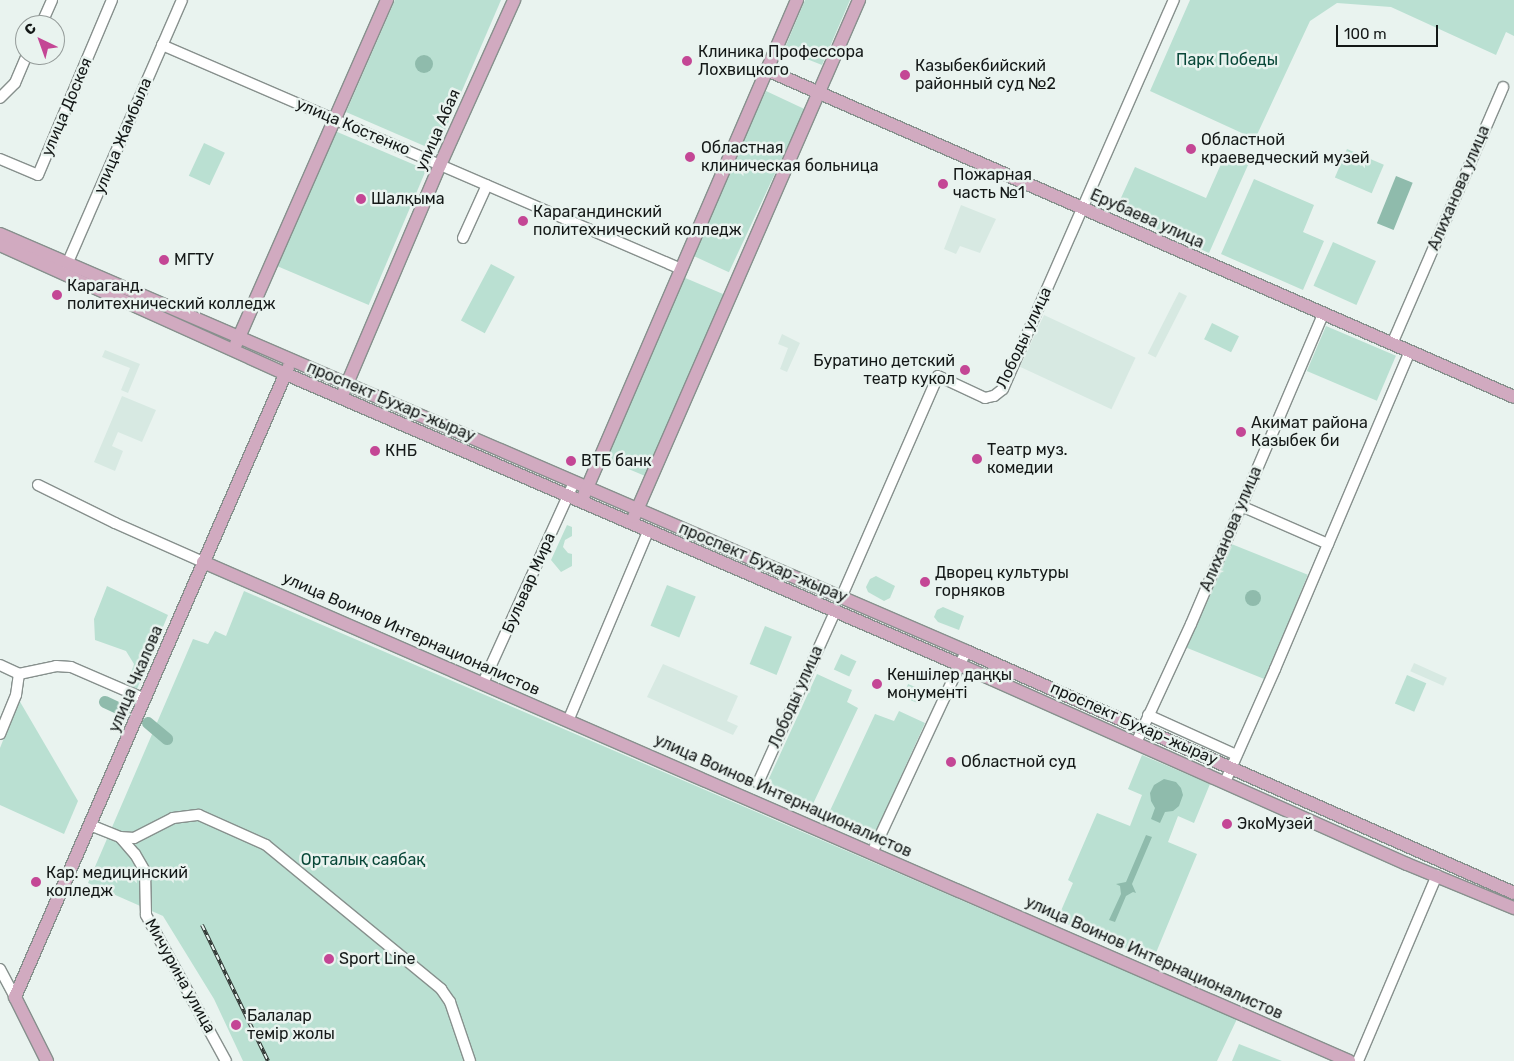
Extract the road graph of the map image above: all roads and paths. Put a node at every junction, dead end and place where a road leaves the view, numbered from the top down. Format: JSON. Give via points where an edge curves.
{"nodes":[{"id":1,"x":52,"y":0,"type":"edge"},
{"id":2,"x":112,"y":0,"type":"edge"},
{"id":3,"x":182,"y":0,"type":"edge"},
{"id":4,"x":387,"y":0,"type":"edge"},
{"id":5,"x":514,"y":0,"type":"edge"},
{"id":6,"x":797,"y":0,"type":"edge"},
{"id":7,"x":859,"y":0,"type":"edge"},
{"id":8,"x":1174,"y":0,"type":"edge"},
{"id":9,"x":45,"y":15,"type":"edge"},
{"id":10,"x":162,"y":45,"type":"junction"},
{"id":11,"x":23,"y":65,"type":"edge"},
{"id":12,"x":767,"y":70,"type":"junction"},
{"id":13,"x":1503,"y":87,"type":"dead end"},
{"id":14,"x":818,"y":94,"type":"junction"},
{"id":15,"x":0,"y":98,"type":"edge"},
{"id":16,"x":335,"y":119,"type":"junction"},
{"id":17,"x":0,"y":159,"type":"edge"},
{"id":18,"x":440,"y":165,"type":"junction"},
{"id":19,"x":487,"y":185,"type":"junction"},
{"id":20,"x":1083,"y":208,"type":"junction"},
{"id":21,"x":0,"y":234,"type":"edge"},
{"id":22,"x":463,"y":238,"type":"dead end"},
{"id":23,"x":0,"y":245,"type":"edge"},
{"id":24,"x":66,"y":268,"type":"junction"},
{"id":25,"x":681,"y":269,"type":"junction"},
{"id":26,"x":1323,"y":314,"type":"junction"},
{"id":27,"x":240,"y":337,"type":"junction"},
{"id":28,"x":1392,"y":344,"type":"junction"},
{"id":29,"x":233,"y":351,"type":"junction"},
{"id":30,"x":1410,"y":351,"type":"junction"},
{"id":31,"x":292,"y":360,"type":"junction"},
{"id":32,"x":286,"y":374,"type":"junction"},
{"id":33,"x":347,"y":384,"type":"junction"},
{"id":34,"x":341,"y":398,"type":"junction"},
{"id":35,"x":1514,"y":398,"type":"edge"},
{"id":36,"x":574,"y":482,"type":"junction"},
{"id":37,"x":38,"y":485,"type":"dead end"},
{"id":38,"x":587,"y":488,"type":"junction"},
{"id":39,"x":568,"y":496,"type":"junction"},
{"id":40,"x":581,"y":502,"type":"junction"},
{"id":41,"x":1241,"y":506,"type":"junction"},
{"id":42,"x":638,"y":510,"type":"junction"},
{"id":43,"x":630,"y":524,"type":"junction"},
{"id":44,"x":648,"y":532,"type":"junction"},
{"id":45,"x":1328,"y":544,"type":"junction"},
{"id":46,"x":203,"y":562,"type":"junction"},
{"id":47,"x":841,"y":598,"type":"junction"},
{"id":48,"x":834,"y":612,"type":"junction"},
{"id":49,"x":966,"y":651,"type":"junction"},
{"id":50,"x":0,"y":665,"type":"edge"},
{"id":51,"x":960,"y":665,"type":"junction"},
{"id":52,"x":19,"y":674,"type":"junction"},
{"id":53,"x":483,"y":683,"type":"junction"},
{"id":54,"x":145,"y":699,"type":"junction"},
{"id":55,"x":1148,"y":716,"type":"junction"},
{"id":56,"x":568,"y":720,"type":"junction"},
{"id":57,"x":1142,"y":729,"type":"junction"},
{"id":58,"x":0,"y":734,"type":"edge"},
{"id":59,"x":1136,"y":743,"type":"junction"},
{"id":60,"x":1236,"y":755,"type":"junction"},
{"id":61,"x":1231,"y":767,"type":"junction"},
{"id":62,"x":1225,"y":782,"type":"junction"},
{"id":63,"x":758,"y":783,"type":"dead end"},
{"id":64,"x":90,"y":825,"type":"junction"},
{"id":65,"x":120,"y":837,"type":"junction"},
{"id":66,"x":872,"y":853,"type":"junction"},
{"id":67,"x":1437,"y":876,"type":"junction"},
{"id":68,"x":1514,"y":893,"type":"edge"},
{"id":69,"x":1514,"y":908,"type":"edge"},
{"id":70,"x":0,"y":969,"type":"edge"},
{"id":71,"x":15,"y":996,"type":"junction"},
{"id":72,"x":47,"y":1061,"type":"edge"},
{"id":73,"x":226,"y":1061,"type":"edge"},
{"id":74,"x":470,"y":1061,"type":"edge"},
{"id":75,"x":1349,"y":1061,"type":"edge"},
{"id":76,"x":1358,"y":1061,"type":"edge"}],
"edges":[{"from":1,"to":9,"type":"street"},
{"from":2,"to":17,"type":"street","name":"улица Доскея","via":[[38,175]]},
{"from":3,"to":10,"type":"street","name":"улица Жамбыла"},
{"from":4,"to":16,"type":"main road"},
{"from":5,"to":18,"type":"main road","name":"улица Абая"},
{"from":6,"to":12,"type":"main road"},
{"from":7,"to":14,"type":"main road"},
{"from":8,"to":20,"type":"street","name":"Лободы улица"},
{"from":10,"to":16,"type":"street","name":"улица Костенко"},
{"from":10,"to":24,"type":"street","name":"улица Жамбыла"},
{"from":11,"to":15,"type":"street","via":[[15,83]]},
{"from":12,"to":14,"type":"main road","name":"Ерубаева улица"},
{"from":12,"to":25,"type":"main road"},
{"from":13,"to":28,"type":"street","name":"Алиханова улица"},
{"from":14,"to":20,"type":"main road","name":"Ерубаева улица"},
{"from":14,"to":42,"type":"main road"},
{"from":16,"to":18,"type":"street","name":"улица Костенко"},
{"from":16,"to":27,"type":"main road"},
{"from":18,"to":19,"type":"street","name":"улица Костенко"},
{"from":18,"to":33,"type":"main road","name":"улица Абая"},
{"from":19,"to":22,"type":"street"},
{"from":19,"to":25,"type":"street","name":"улица Костенко"},
{"from":20,"to":26,"type":"main road","name":"Ерубаева улица"},
{"from":20,"to":47,"type":"street","name":"Лободы улица","via":[[999,393],[985,398],[938,376]]},
{"from":21,"to":24,"type":"main road","name":"проспект Бухар-жырау"},
{"from":23,"to":24,"type":"main road","name":"проспект Бухар-жырау"},
{"from":24,"to":27,"type":"main road","name":"проспект Бухар-жырау"},
{"from":24,"to":29,"type":"main road","name":"проспект Бухар-жырау"},
{"from":25,"to":38,"type":"main road"},
{"from":26,"to":28,"type":"main road","name":"Ерубаева улица"},
{"from":26,"to":41,"type":"street","name":"Алиханова улица"},
{"from":27,"to":29,"type":"main road"},
{"from":27,"to":31,"type":"main road","name":"проспект Бухар-жырау"},
{"from":28,"to":30,"type":"main road","name":"Ерубаева улица"},
{"from":29,"to":32,"type":"main road","name":"проспект Бухар-жырау"},
{"from":30,"to":35,"type":"main road","name":"Ерубаева улица"},
{"from":30,"to":45,"type":"street"},
{"from":31,"to":32,"type":"main road","name":"улица Чкалова"},
{"from":31,"to":33,"type":"main road","name":"проспект Бухар-жырау"},
{"from":32,"to":34,"type":"main road","name":"проспект Бухар-жырау"},
{"from":32,"to":46,"type":"main road","name":"улица Чкалова"},
{"from":33,"to":34,"type":"main road","name":"улица Абая"},
{"from":33,"to":36,"type":"main road","name":"проспект Бухар-жырау"},
{"from":34,"to":39,"type":"main road","name":"проспект Бухар-жырау"},
{"from":36,"to":38,"type":"main road","name":"проспект Бухар-жырау"},
{"from":36,"to":39,"type":"street","name":"Бульвар Мира"},
{"from":37,"to":46,"type":"street"},
{"from":38,"to":40,"type":"main road"},
{"from":38,"to":42,"type":"main road","name":"проспект Бухар-жырау"},
{"from":39,"to":40,"type":"main road","name":"проспект Бухар-жырау"},
{"from":39,"to":53,"type":"street","name":"Бульвар Мира"},
{"from":40,"to":43,"type":"main road","name":"проспект Бухар-жырау"},
{"from":41,"to":45,"type":"street"},
{"from":41,"to":55,"type":"street","name":"Алиханова улица"},
{"from":42,"to":43,"type":"main road"},
{"from":42,"to":47,"type":"main road","name":"проспект Бухар-жырау"},
{"from":43,"to":44,"type":"main road","name":"проспект Бухар-жырау"},
{"from":44,"to":48,"type":"main road","name":"проспект Бухар-жырау"},
{"from":44,"to":56,"type":"street"},
{"from":45,"to":60,"type":"street"},
{"from":46,"to":53,"type":"main road","name":"улица Воинов Интернационалистов"},
{"from":46,"to":54,"type":"main road","name":"улица Чкалова"},
{"from":47,"to":49,"type":"main road","name":"проспект Бухар-жырау"},
{"from":48,"to":51,"type":"main road","name":"проспект Бухар-жырау"},
{"from":48,"to":63,"type":"street","name":"Лободы улица"},
{"from":49,"to":51,"type":"street"},
{"from":49,"to":57,"type":"main road","name":"проспект Бухар-жырау"},
{"from":50,"to":52,"type":"street"},
{"from":51,"to":59,"type":"main road","name":"проспект Бухар-жырау"},
{"from":51,"to":66,"type":"street"},
{"from":52,"to":54,"type":"street","via":[[56,666],[71,667]]},
{"from":52,"to":58,"type":"street","via":[[17,690]]},
{"from":53,"to":56,"type":"main road","name":"улица Воинов Интернационалистов"},
{"from":54,"to":64,"type":"main road","name":"улица Чкалова"},
{"from":55,"to":57,"type":"street","name":"Алиханова улица"},
{"from":55,"to":60,"type":"street"},
{"from":56,"to":66,"type":"main road","name":"улица Воинов Интернационалистов"},
{"from":57,"to":59,"type":"street","name":"Алиханова улица"},
{"from":57,"to":61,"type":"main road","name":"проспект Бухар-жырау"},
{"from":59,"to":62,"type":"main road","name":"проспект Бухар-жырау"},
{"from":60,"to":61,"type":"street"},
{"from":61,"to":62,"type":"street"},
{"from":61,"to":68,"type":"main road","name":"проспект Бухар-жырау"},
{"from":62,"to":67,"type":"main road","name":"проспект Бухар-жырау"},
{"from":64,"to":65,"type":"street"},
{"from":64,"to":71,"type":"main road","name":"улица Чкалова"},
{"from":65,"to":73,"type":"street","name":"Мичурина улица","via":[[145,870],[146,914]]},
{"from":65,"to":74,"type":"street","via":[[134,838],[173,818],[200,816],[266,846],[441,989],[450,1002]]},
{"from":66,"to":75,"type":"main road","name":"улица Воинов Интернационалистов"},
{"from":67,"to":69,"type":"main road","name":"проспект Бухар-жырау"},
{"from":67,"to":76,"type":"street"},
{"from":70,"to":71,"type":"street"},
{"from":71,"to":72,"type":"main road"}]}
